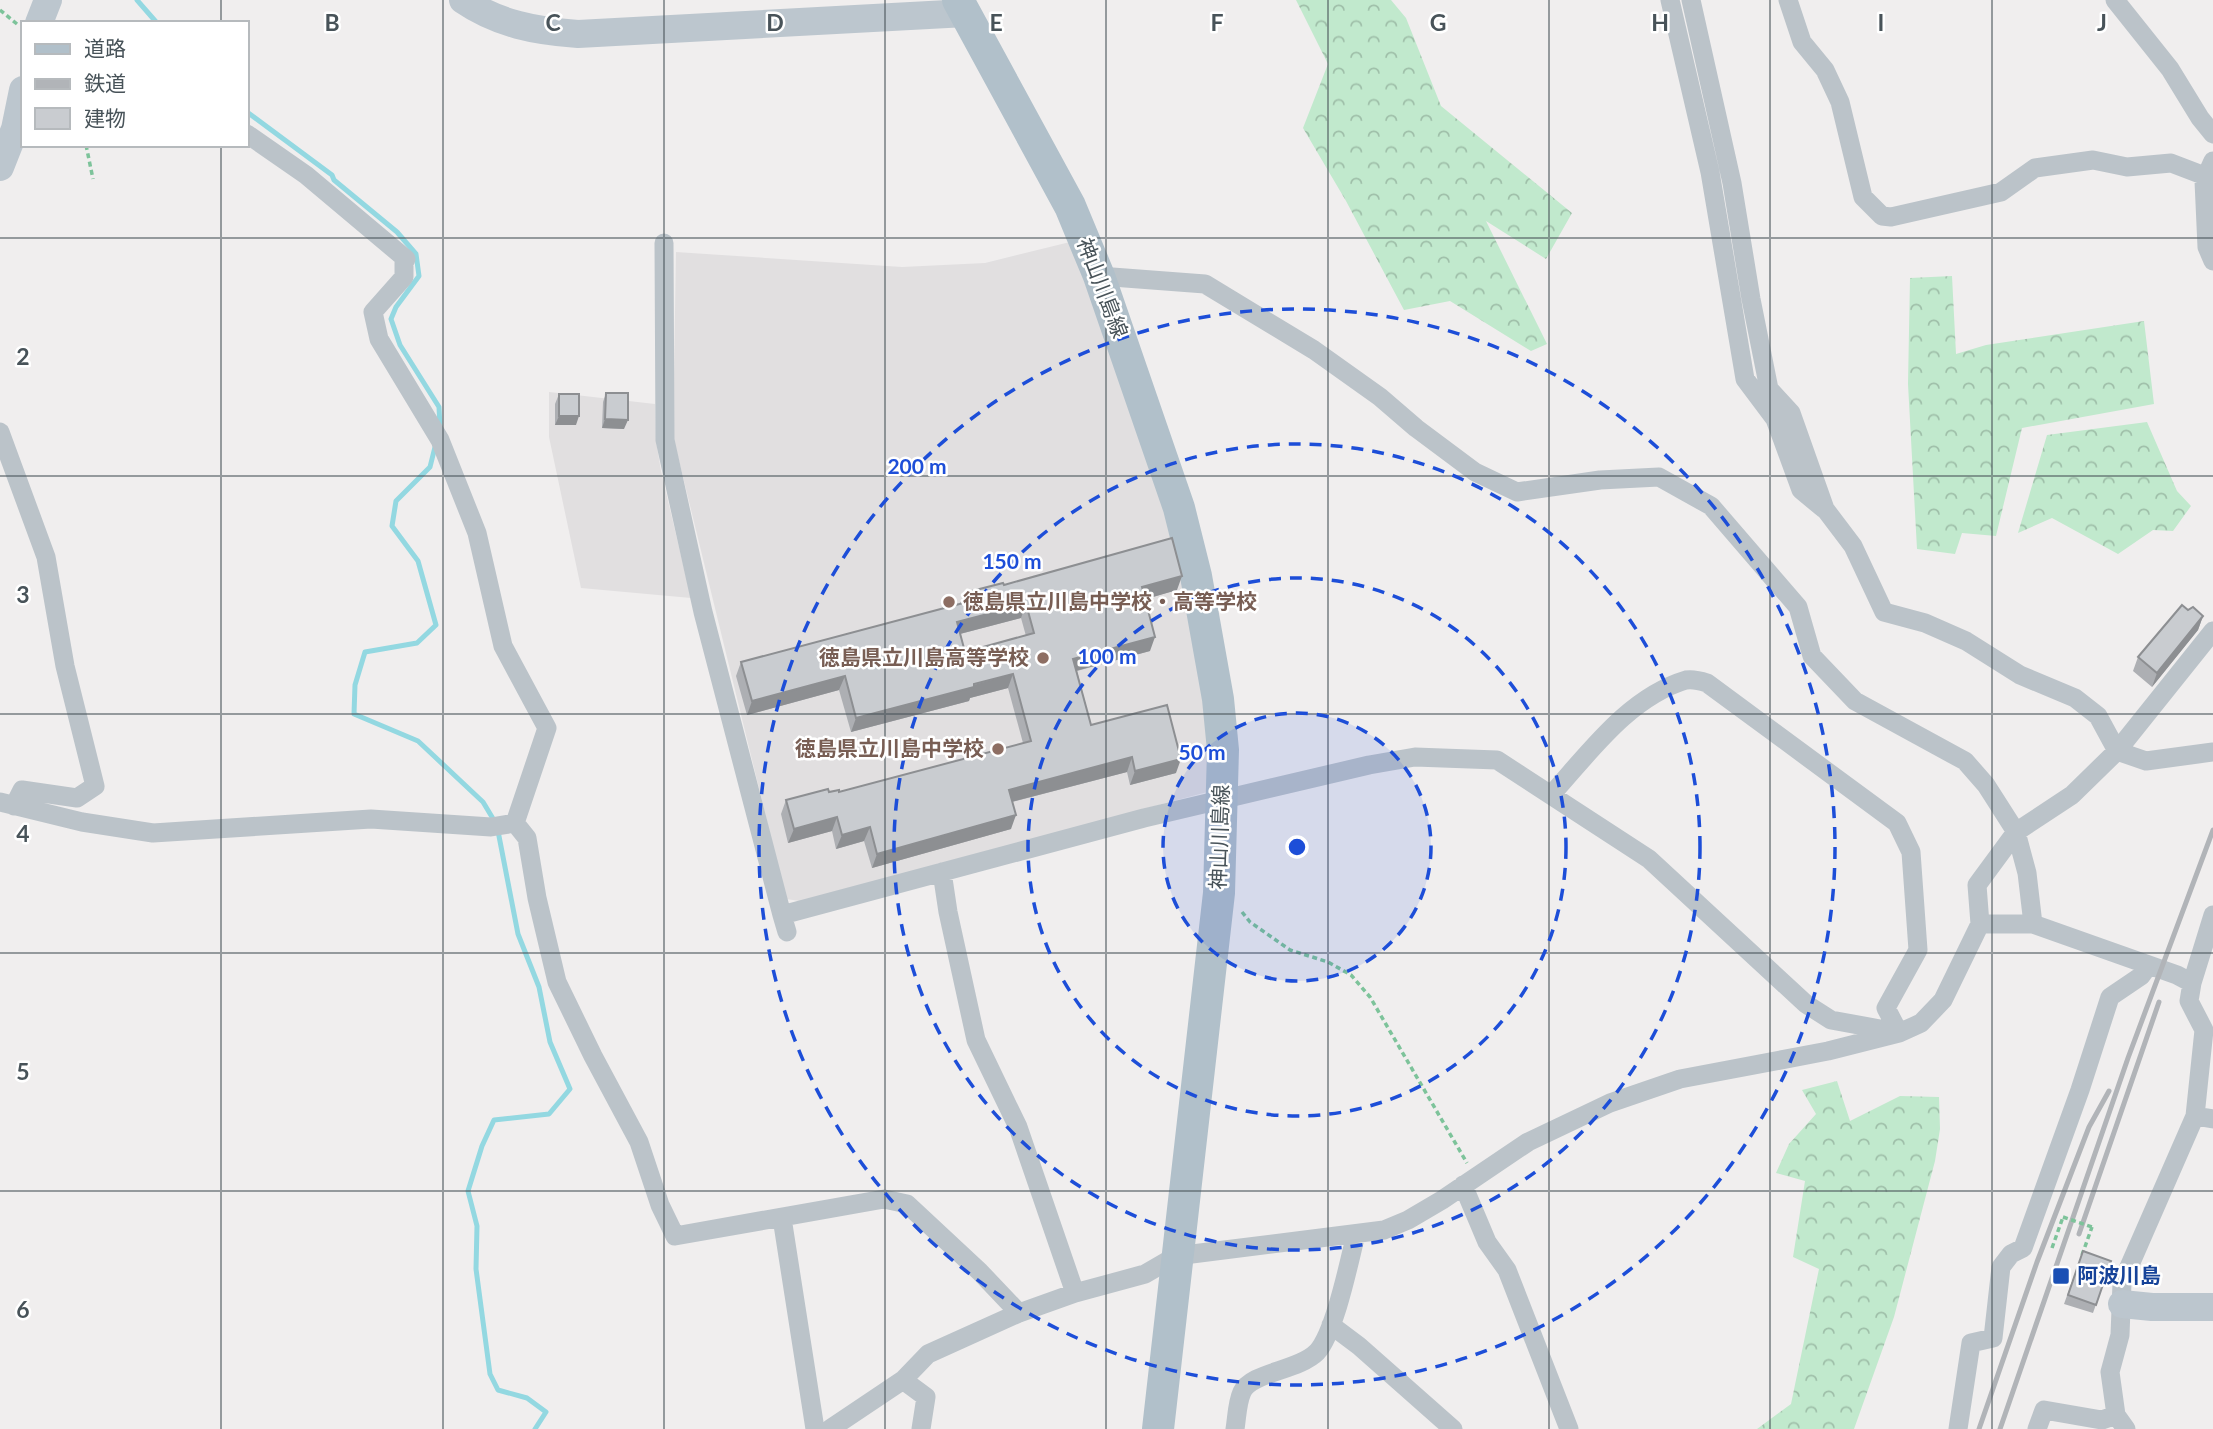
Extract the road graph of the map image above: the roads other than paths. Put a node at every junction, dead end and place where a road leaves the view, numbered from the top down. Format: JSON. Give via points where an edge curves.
{"nodes":[{"id":1,"x":48,"y":0,"type":"edge"},
{"id":2,"x":463,"y":0,"type":"edge"},
{"id":3,"x":1670,"y":0,"type":"edge"},
{"id":4,"x":1691,"y":0,"type":"edge"},
{"id":5,"x":1788,"y":0,"type":"edge"},
{"id":6,"x":2115,"y":0,"type":"edge"},
{"id":7,"x":962,"y":6,"type":"edge"},
{"id":8,"x":40,"y":21,"type":"edge"},
{"id":9,"x":21,"y":100,"type":"edge"},
{"id":10,"x":2213,"y":134,"type":"edge"},
{"id":11,"x":248,"y":135,"type":"edge"},
{"id":12,"x":0,"y":167,"type":"edge"},
{"id":13,"x":2210,"y":171,"type":"edge"},
{"id":14,"x":664,"y":243,"type":"dead end"},
{"id":15,"x":2213,"y":261,"type":"edge"},
{"id":16,"x":1099,"y":276,"type":"junction"},
{"id":17,"x":0,"y":432,"type":"edge"},
{"id":18,"x":1825,"y":509,"type":"junction"},
{"id":19,"x":2213,"y":631,"type":"edge"},
{"id":20,"x":2117,"y":751,"type":"junction"},
{"id":21,"x":2213,"y":752,"type":"edge"},
{"id":22,"x":1551,"y":795,"type":"junction"},
{"id":23,"x":1223,"y":800,"type":"junction"},
{"id":24,"x":7,"y":804,"type":"edge"},
{"id":25,"x":503,"y":825,"type":"junction"},
{"id":26,"x":2016,"y":832,"type":"junction"},
{"id":27,"x":942,"y":873,"type":"junction"},
{"id":28,"x":2213,"y":915,"type":"edge"},
{"id":29,"x":2033,"y":924,"type":"junction"},
{"id":30,"x":1980,"y":925,"type":"junction"},
{"id":31,"x":2149,"y":965,"type":"junction"},
{"id":32,"x":2192,"y":983,"type":"junction"},
{"id":33,"x":2208,"y":1030,"type":"edge"},
{"id":34,"x":1899,"y":1033,"type":"junction"},
{"id":35,"x":2204,"y":1117,"type":"edge"},
{"id":36,"x":1468,"y":1181,"type":"junction"},
{"id":37,"x":782,"y":1218,"type":"junction"},
{"id":38,"x":1356,"y":1234,"type":"junction"},
{"id":39,"x":1176,"y":1256,"type":"junction"},
{"id":40,"x":1074,"y":1293,"type":"junction"},
{"id":41,"x":2122,"y":1304,"type":"junction"},
{"id":42,"x":2213,"y":1307,"type":"edge"},
{"id":43,"x":1019,"y":1313,"type":"junction"},
{"id":44,"x":1331,"y":1325,"type":"junction"},
{"id":45,"x":903,"y":1380,"type":"junction"},
{"id":46,"x":2121,"y":1422,"type":"edge"},
{"id":47,"x":815,"y":1429,"type":"edge"},
{"id":48,"x":830,"y":1429,"type":"edge"},
{"id":49,"x":921,"y":1429,"type":"edge"},
{"id":50,"x":1158,"y":1429,"type":"edge"},
{"id":51,"x":1235,"y":1429,"type":"edge"},
{"id":52,"x":1453,"y":1429,"type":"edge"},
{"id":53,"x":1569,"y":1429,"type":"edge"},
{"id":54,"x":1958,"y":1429,"type":"edge"},
{"id":55,"x":2037,"y":1429,"type":"edge"}],
"edges":[{"from":1,"to":8,"type":"main road"},
{"from":2,"to":7,"type":"main road","via":[[519,26],[578,34]]},
{"from":3,"to":18,"type":"street","via":[[1710,173],[1745,379],[1775,418],[1801,490]]},
{"from":4,"to":18,"type":"street","via":[[1732,183],[1769,389],[1791,413]]},
{"from":5,"to":13,"type":"street","via":[[1802,42],[1825,70],[1840,102],[1863,197],[1882,216],[2001,192],[2035,168],[2093,160],[2127,167],[2171,163]]},
{"from":6,"to":10,"type":"street","via":[[2170,69]]},
{"from":7,"to":16,"type":"main road","name":"神山川島線","via":[[1070,206]]},
{"from":9,"to":12,"type":"main road"},
{"from":11,"to":25,"type":"street","via":[[306,175],[406,259],[404,277],[373,312],[379,340],[436,434],[477,533],[503,646],[547,728]]},
{"from":13,"to":15,"type":"street","via":[[2207,247]]},
{"from":14,"to":27,"type":"street","via":[[665,440],[703,612],[784,923]]},
{"from":16,"to":23,"type":"main road","name":"神山川島線","via":[[1180,508],[1218,699]]},
{"from":16,"to":26,"type":"street","via":[[1205,284],[1314,350],[1475,472],[1517,492],[1659,477],[1711,506],[1798,607],[1812,656],[1855,701],[1965,761]]},
{"from":17,"to":24,"type":"street","via":[[46,557],[65,666],[95,786],[76,798],[22,790]]},
{"from":18,"to":20,"type":"street","via":[[1853,546],[1884,612],[1966,641],[2020,674],[2075,698],[2098,716]]},
{"from":19,"to":20,"type":"street"},
{"from":20,"to":21,"type":"street","via":[[2146,761]]},
{"from":20,"to":26,"type":"street","via":[[2072,796]]},
{"from":22,"to":23,"type":"street","via":[[1497,760],[1415,757]]},
{"from":22,"to":34,"type":"street","via":[[1649,859],[1806,1004],[1831,1020]]},
{"from":22,"to":34,"type":"street","via":[[1618,721],[1651,697],[1689,679],[1707,683],[1897,823],[1911,852],[1918,950],[1886,1008]]},
{"from":23,"to":27,"type":"street"},
{"from":23,"to":39,"type":"main road","name":"神山川島線","via":[[1219,893]]},
{"from":24,"to":25,"type":"street","via":[[153,834],[371,819]]},
{"from":25,"to":37,"type":"street","via":[[527,838],[557,982],[639,1142],[675,1236]]},
{"from":26,"to":29,"type":"street"},
{"from":26,"to":30,"type":"street","via":[[1977,885]]},
{"from":27,"to":40,"type":"street","via":[[976,1040],[1018,1127]]},
{"from":28,"to":32,"type":"street"},
{"from":29,"to":30,"type":"street"},
{"from":29,"to":31,"type":"street"},
{"from":30,"to":34,"type":"street","via":[[1943,1000],[1921,1023]]},
{"from":31,"to":32,"type":"street"},
{"from":31,"to":54,"type":"street","via":[[2110,997],[2024,1248],[2011,1254],[2001,1267],[1993,1338],[1971,1343]]},
{"from":32,"to":33,"type":"street","via":[[2189,1001]]},
{"from":33,"to":35,"type":"street"},
{"from":34,"to":36,"type":"street","via":[[1680,1079],[1611,1103],[1528,1142]]},
{"from":35,"to":41,"type":"street","via":[[2125,1272]]},
{"from":36,"to":38,"type":"street","via":[[1408,1220]]},
{"from":36,"to":53,"type":"street","via":[[1487,1242],[1507,1270]]},
{"from":37,"to":43,"type":"street","via":[[884,1199],[907,1204]]},
{"from":37,"to":47,"type":"street"},
{"from":38,"to":39,"type":"street"},
{"from":38,"to":44,"type":"street"},
{"from":39,"to":40,"type":"street","via":[[1144,1274]]},
{"from":39,"to":50,"type":"main road","name":"神山川島線"},
{"from":40,"to":43,"type":"street"},
{"from":41,"to":42,"type":"main road"},
{"from":41,"to":46,"type":"street","via":[[2110,1372]]},
{"from":43,"to":45,"type":"street","via":[[928,1354]]},
{"from":44,"to":51,"type":"street","via":[[1318,1350],[1300,1364],[1251,1381],[1243,1390]]},
{"from":44,"to":52,"type":"street"},
{"from":45,"to":48,"type":"street"},
{"from":45,"to":49,"type":"street","via":[[926,1397]]},
{"from":46,"to":55,"type":"street","via":[[2044,1410]]}]}
